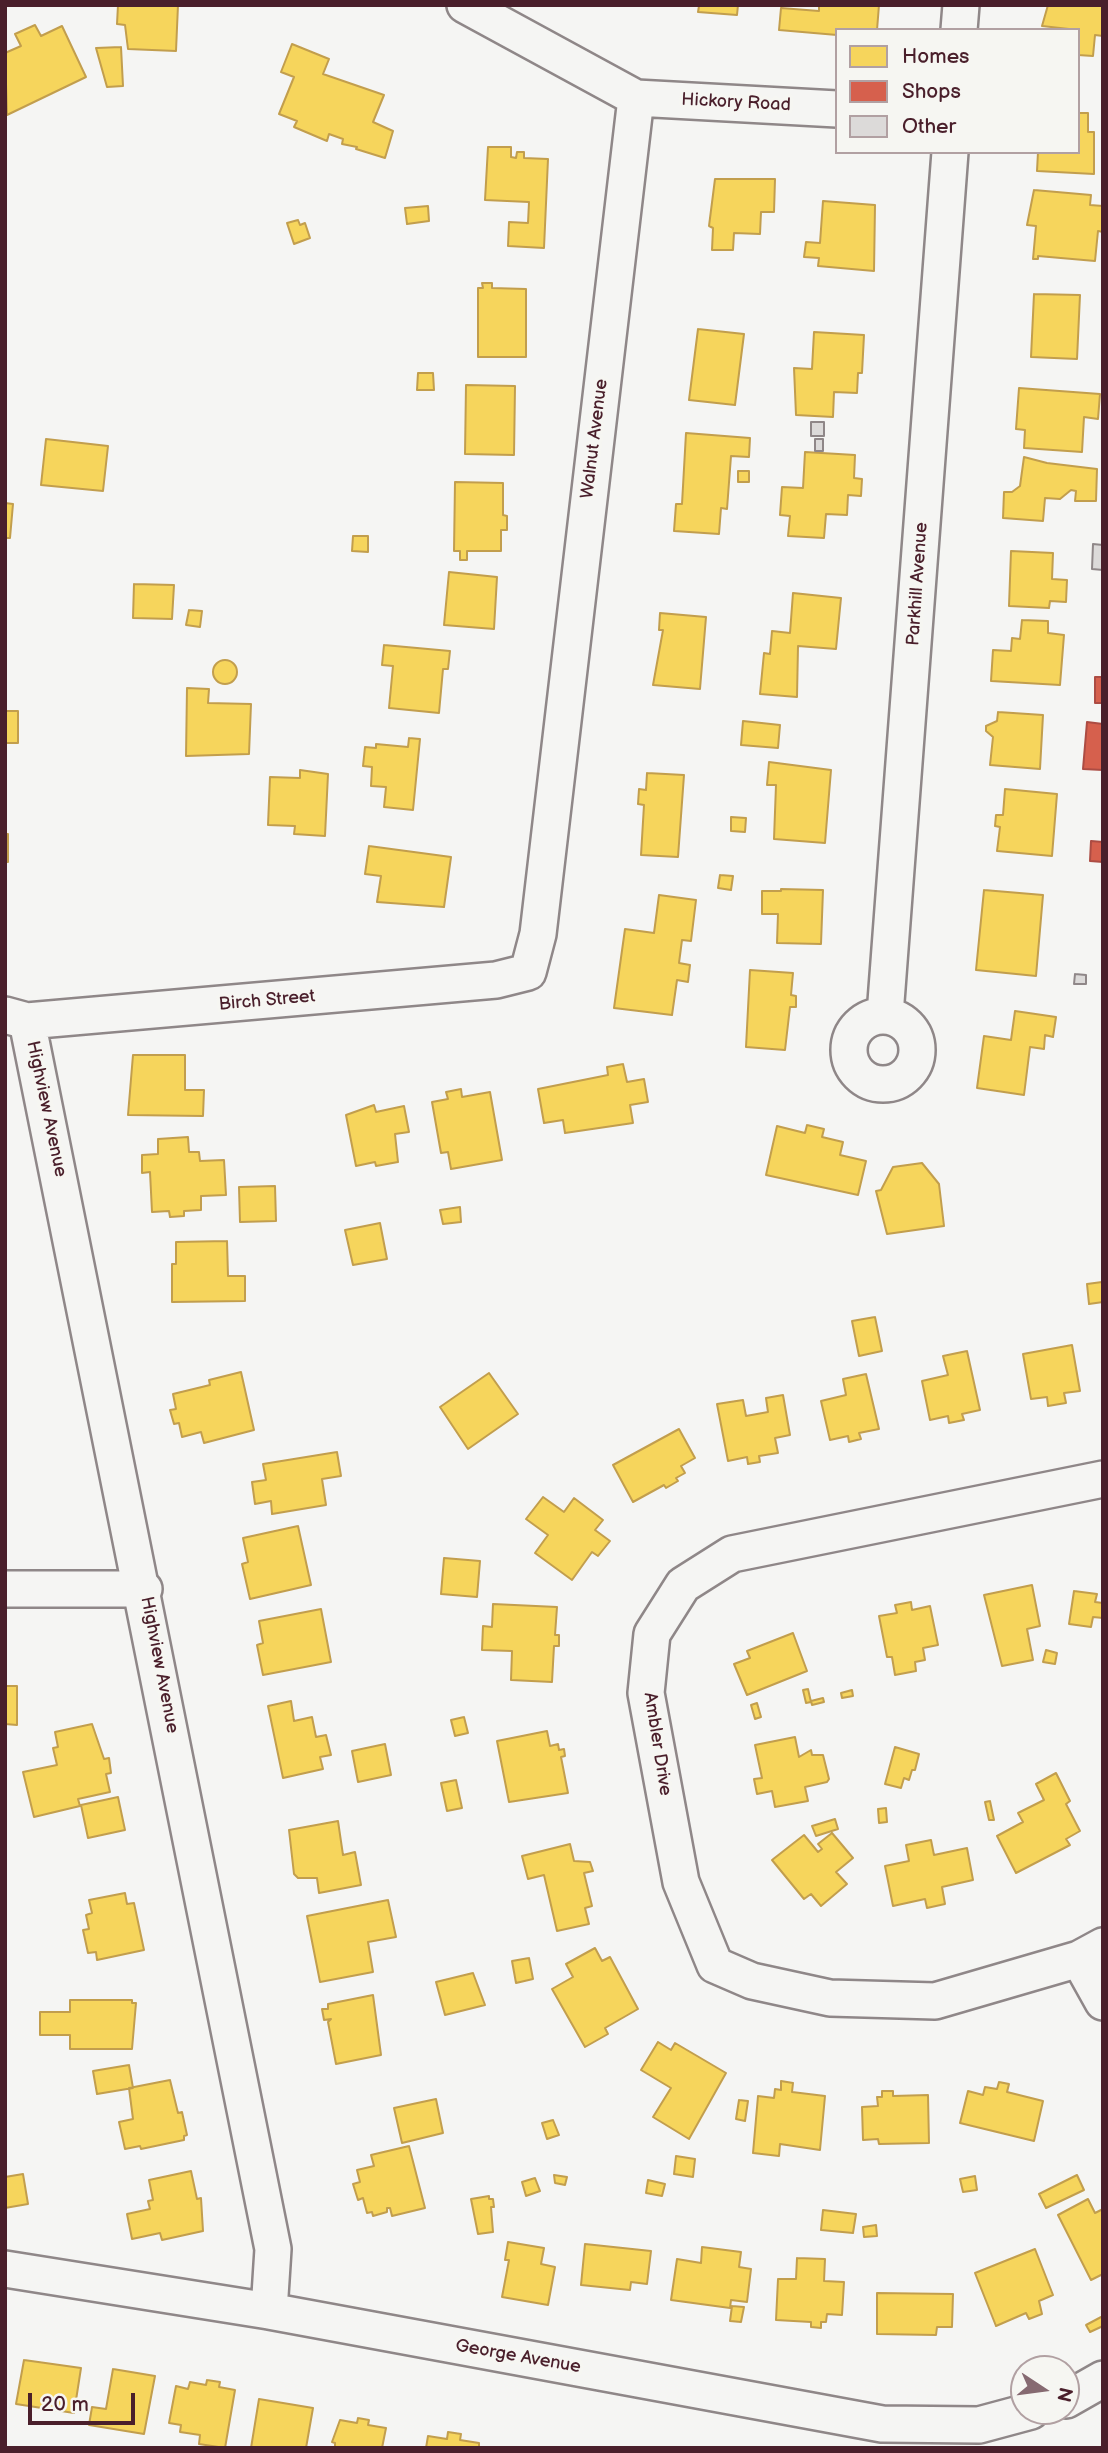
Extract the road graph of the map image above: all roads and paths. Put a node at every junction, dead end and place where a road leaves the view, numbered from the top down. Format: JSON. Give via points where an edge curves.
{"nodes":[{"id":1,"x":464,"y":5,"type":"edge"},
{"id":2,"x":961,"y":5,"type":"edge"},
{"id":3,"x":959,"y":28,"type":"edge"},
{"id":4,"x":636,"y":98,"type":"junction"},
{"id":5,"x":835,"y":109,"type":"edge"},
{"id":6,"x":950,"y":154,"type":"edge"},
{"id":7,"x":528,"y":972,"type":"joint"},
{"id":8,"x":886,"y":1015,"type":"dead end"},
{"id":9,"x":16,"y":1018,"type":"edge"},
{"id":10,"x":1103,"y":1479,"type":"edge"},
{"id":11,"x":144,"y":1588,"type":"junction"},
{"id":12,"x":5,"y":1589,"type":"edge"},
{"id":13,"x":1091,"y":1952,"type":"edge"},
{"id":14,"x":1103,"y":2002,"type":"edge"},
{"id":15,"x":5,"y":2269,"type":"edge"},
{"id":16,"x":269,"y":2311,"type":"junction"},
{"id":17,"x":1103,"y":2379,"type":"edge"},
{"id":18,"x":1080,"y":2392,"type":"edge"},
{"id":19,"x":1010,"y":2417,"type":"edge"}],
"edges":[{"from":1,"to":4,"type":"street"},
{"from":2,"to":3,"type":"street"},
{"from":4,"to":5,"type":"street","name":"Hickory Road"},
{"from":4,"to":7,"type":"street","name":"Walnut Avenue","via":[[538,934]]},
{"from":6,"to":8,"type":"street","name":"Parkhill Avenue"},
{"from":7,"to":9,"type":"street","name":"Birch Street","via":[[496,980]]},
{"from":9,"to":11,"type":"street","name":"Highview Avenue"},
{"from":10,"to":13,"type":"street","name":"Ambler Drive","via":[[732,1554],[683,1585],[652,1634],[646,1693],[681,1882],[715,1965],[752,1981],[830,1998],[935,2001]]},
{"from":11,"to":12,"type":"street"},
{"from":11,"to":16,"type":"street","name":"Highview Avenue","via":[[273,2249]]},
{"from":13,"to":14,"type":"street","name":"Ambler Drive"},
{"from":15,"to":16,"type":"street","name":"George Avenue"},
{"from":16,"to":19,"type":"street","name":"George Avenue","via":[[883,2424],[979,2426]]},
{"from":17,"to":18,"type":"street"}]}
